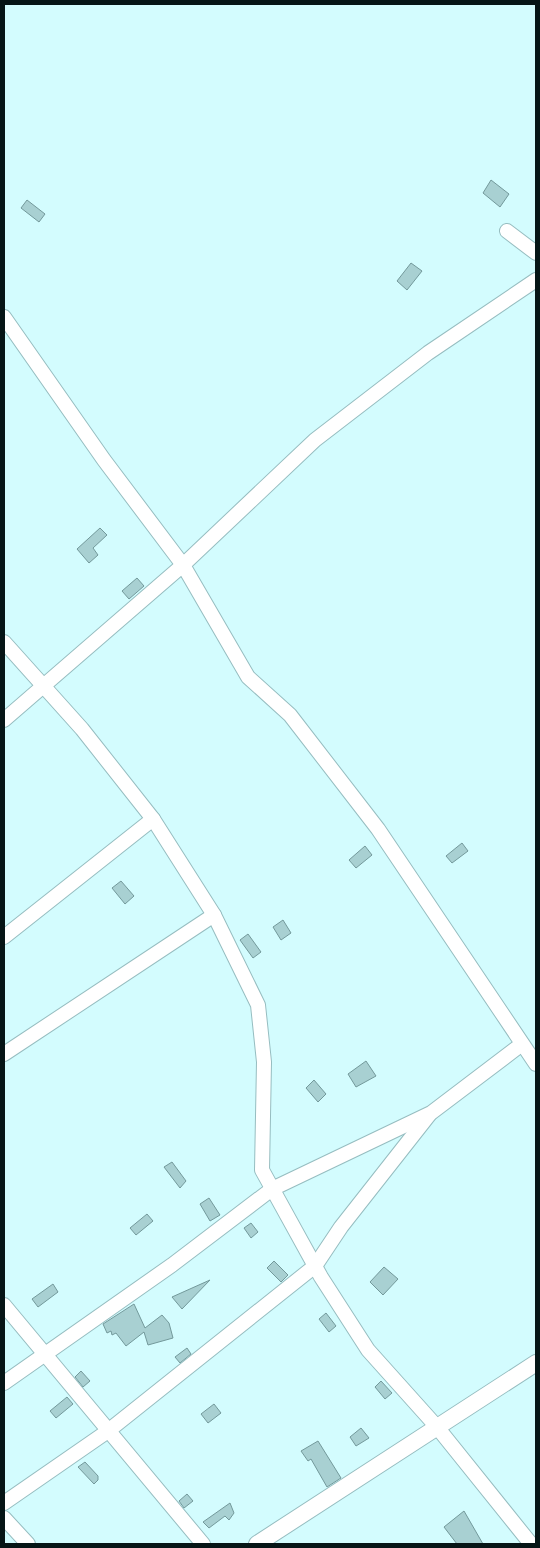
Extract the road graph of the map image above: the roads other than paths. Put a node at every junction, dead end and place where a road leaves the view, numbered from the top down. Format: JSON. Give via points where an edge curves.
{"nodes":[{"id":1,"x":507,"y":231,"type":"dead end"},
{"id":2,"x":536,"y":253,"type":"edge"},
{"id":3,"x":536,"y":280,"type":"edge"},
{"id":4,"x":4,"y":317,"type":"edge"},
{"id":5,"x":183,"y":564,"type":"junction"},
{"id":6,"x":4,"y":642,"type":"edge"},
{"id":7,"x":43,"y":686,"type":"junction"},
{"id":8,"x":4,"y":720,"type":"edge"},
{"id":9,"x":153,"y":819,"type":"junction"},
{"id":10,"x":214,"y":915,"type":"junction"},
{"id":11,"x":4,"y":937,"type":"edge"},
{"id":12,"x":522,"y":1044,"type":"junction"},
{"id":13,"x":4,"y":1054,"type":"edge"},
{"id":14,"x":536,"y":1064,"type":"edge"},
{"id":15,"x":431,"y":1113,"type":"junction"},
{"id":16,"x":272,"y":1189,"type":"junction"},
{"id":17,"x":315,"y":1266,"type":"junction"},
{"id":18,"x":4,"y":1305,"type":"edge"},
{"id":19,"x":45,"y":1355,"type":"junction"},
{"id":20,"x":536,"y":1363,"type":"edge"},
{"id":21,"x":4,"y":1383,"type":"edge"},
{"id":22,"x":437,"y":1427,"type":"junction"},
{"id":23,"x":108,"y":1431,"type":"junction"},
{"id":24,"x":4,"y":1502,"type":"edge"},
{"id":25,"x":4,"y":1518,"type":"edge"},
{"id":26,"x":28,"y":1544,"type":"edge"},
{"id":27,"x":203,"y":1544,"type":"edge"},
{"id":28,"x":256,"y":1544,"type":"edge"},
{"id":29,"x":532,"y":1544,"type":"edge"}],
"edges":[{"from":1,"to":2,"type":"street"},
{"from":3,"to":5,"type":"street","via":[[428,353],[315,440]]},
{"from":4,"to":5,"type":"street","via":[[104,460]]},
{"from":5,"to":7,"type":"street"},
{"from":5,"to":12,"type":"street","via":[[248,676],[290,716],[378,829]]},
{"from":6,"to":7,"type":"street"},
{"from":7,"to":8,"type":"street"},
{"from":7,"to":9,"type":"street","via":[[82,729]]},
{"from":9,"to":10,"type":"street"},
{"from":9,"to":11,"type":"street"},
{"from":10,"to":13,"type":"street"},
{"from":10,"to":16,"type":"street","via":[[258,1005],[264,1062],[262,1170]]},
{"from":12,"to":14,"type":"street"},
{"from":12,"to":15,"type":"street"},
{"from":15,"to":16,"type":"street"},
{"from":15,"to":17,"type":"street","via":[[340,1227]]},
{"from":16,"to":17,"type":"street"},
{"from":16,"to":19,"type":"street"},
{"from":17,"to":22,"type":"street","via":[[368,1350]]},
{"from":17,"to":23,"type":"street"},
{"from":18,"to":19,"type":"street"},
{"from":19,"to":21,"type":"street"},
{"from":19,"to":23,"type":"street"},
{"from":20,"to":22,"type":"street"},
{"from":22,"to":28,"type":"street"},
{"from":22,"to":29,"type":"street"},
{"from":23,"to":24,"type":"street"},
{"from":23,"to":27,"type":"street"},
{"from":25,"to":26,"type":"street"}]}
